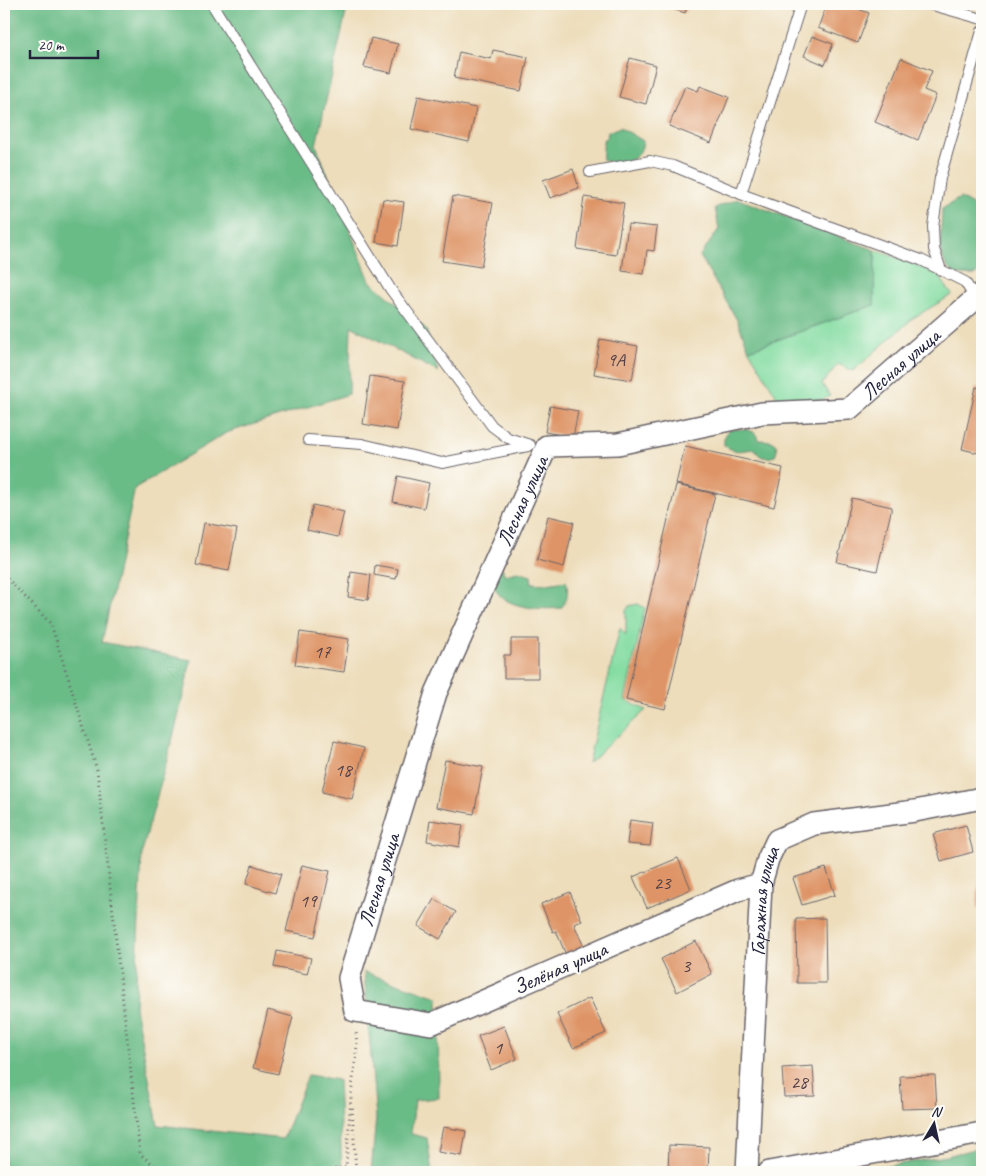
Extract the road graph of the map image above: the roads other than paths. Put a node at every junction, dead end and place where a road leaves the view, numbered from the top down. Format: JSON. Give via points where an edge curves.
{"nodes":[{"id":1,"x":212,"y":4,"type":"edge"},
{"id":2,"x":800,"y":4,"type":"edge"},
{"id":3,"x":929,"y":4,"type":"edge"},
{"id":4,"x":982,"y":19,"type":"edge"},
{"id":5,"x":982,"y":31,"type":"edge"},
{"id":6,"x":590,"y":172,"type":"dead end"},
{"id":7,"x":741,"y":194,"type":"junction"},
{"id":8,"x":941,"y":270,"type":"junction"},
{"id":9,"x":980,"y":302,"type":"edge"},
{"id":10,"x":308,"y":440,"type":"dead end"},
{"id":11,"x":539,"y":446,"type":"junction"},
{"id":12,"x":982,"y":798,"type":"edge"},
{"id":13,"x":761,"y":884,"type":"junction"},
{"id":14,"x":354,"y":1011,"type":"joint"},
{"id":15,"x":982,"y":1133,"type":"edge"},
{"id":16,"x":747,"y":1172,"type":"edge"},
{"id":17,"x":769,"y":1172,"type":"edge"}],
"edges":[{"from":1,"to":11,"type":"lane","via":[[391,290],[492,426],[508,438]]},
{"from":2,"to":7,"type":"lane"},
{"from":3,"to":4,"type":"lane"},
{"from":5,"to":8,"type":"lane","via":[[940,178],[933,226],[934,249]]},
{"from":6,"to":7,"type":"lane","via":[[650,161],[673,166]]},
{"from":7,"to":8,"type":"lane"},
{"from":8,"to":9,"type":"lane","via":[[965,282]]},
{"from":9,"to":11,"type":"street","name":"Лесная улица","via":[[849,409],[762,413],[618,444]]},
{"from":10,"to":11,"type":"lane","via":[[362,444],[442,463]]},
{"from":11,"to":14,"type":"street","name":"Лесная улица","via":[[436,693],[349,978]]},
{"from":12,"to":13,"type":"street","name":"Гаражная улица","via":[[915,811],[814,824],[777,840]]},
{"from":13,"to":14,"type":"street","name":"Зелёная улица","via":[[738,890],[431,1024]]},
{"from":13,"to":16,"type":"street","name":"Гаражная улица"},
{"from":15,"to":17,"type":"street"}]}
